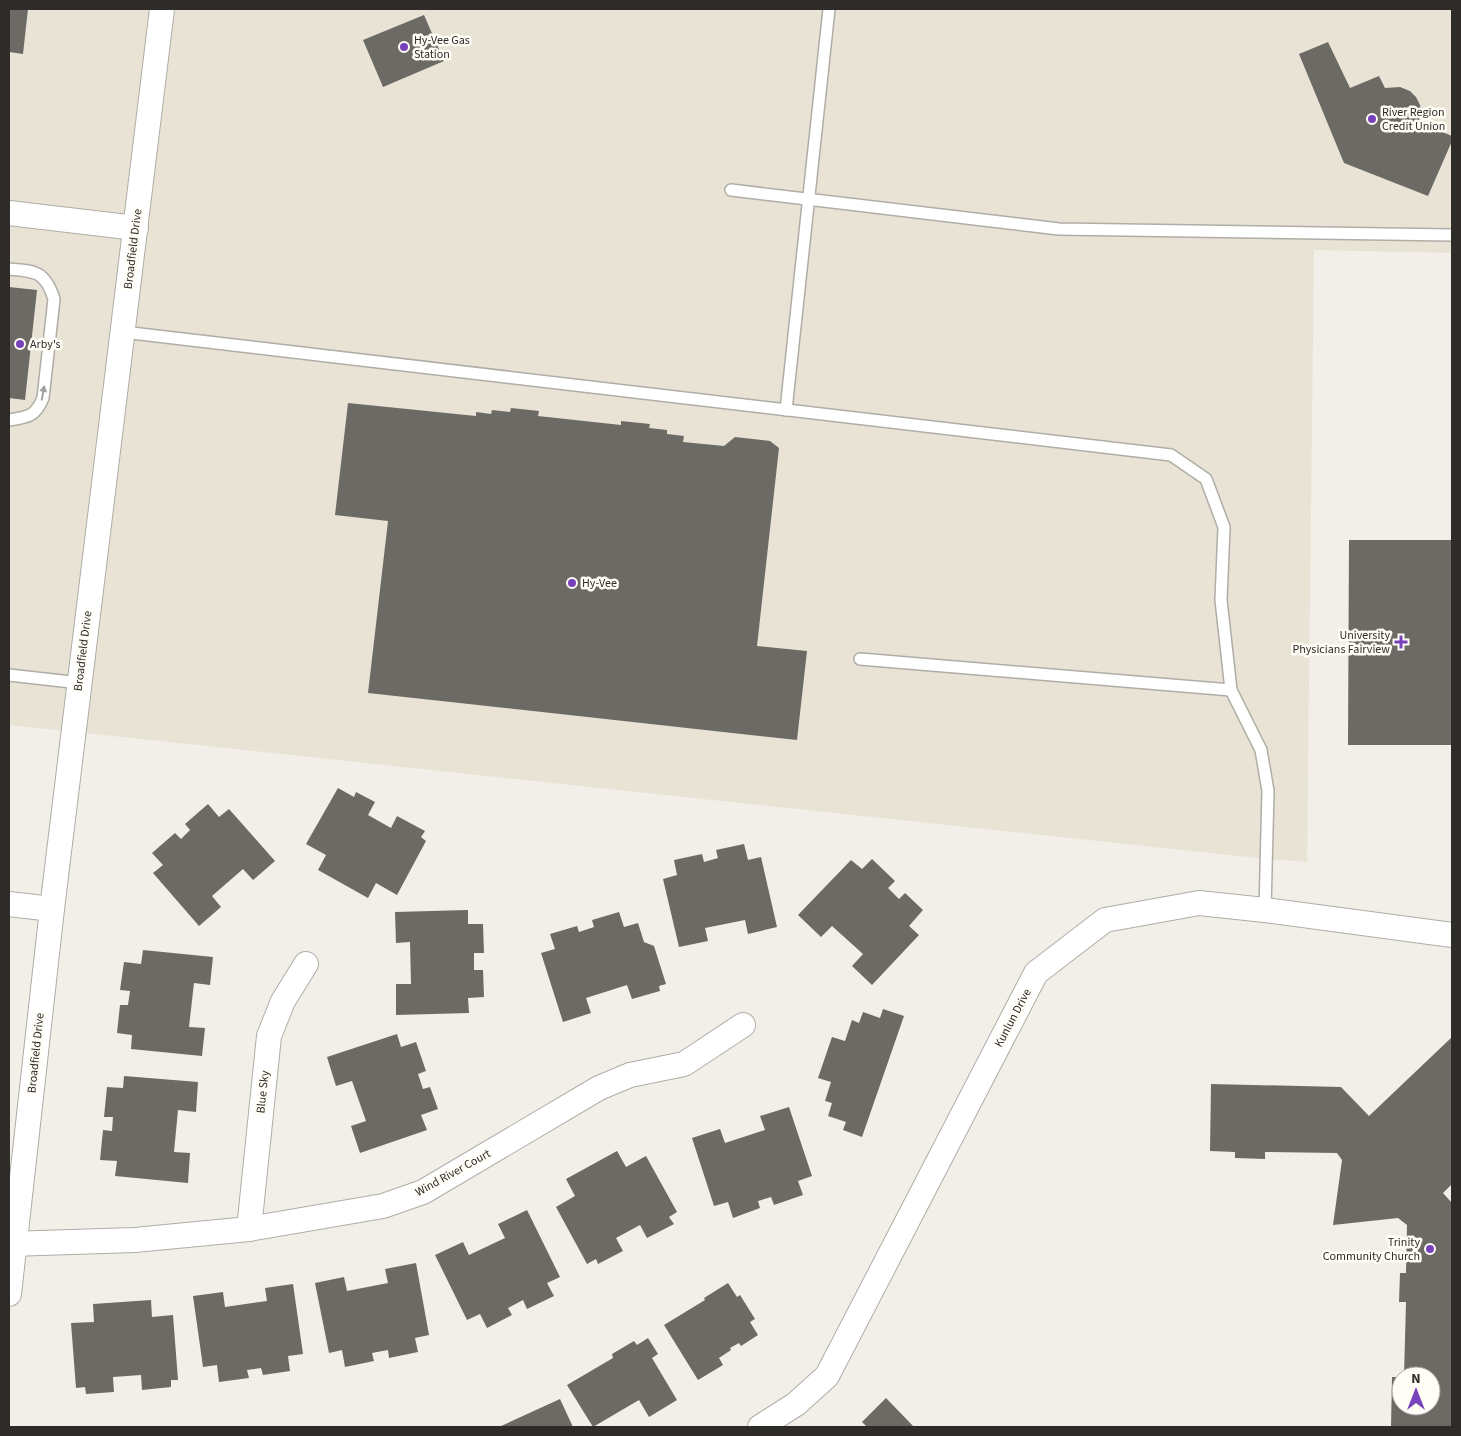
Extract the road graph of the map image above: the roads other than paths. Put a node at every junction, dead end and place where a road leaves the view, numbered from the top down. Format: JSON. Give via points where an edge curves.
{"nodes":[{"id":1,"x":162,"y":9,"type":"edge"},
{"id":2,"x":829,"y":9,"type":"edge"},
{"id":3,"x":731,"y":190,"type":"dead end"},
{"id":4,"x":809,"y":199,"type":"junction"},
{"id":5,"x":9,"y":213,"type":"edge"},
{"id":6,"x":136,"y":228,"type":"junction"},
{"id":7,"x":1452,"y":235,"type":"edge"},
{"id":8,"x":9,"y":269,"type":"edge"},
{"id":9,"x":123,"y":332,"type":"junction"},
{"id":10,"x":786,"y":410,"type":"junction"},
{"id":11,"x":9,"y":420,"type":"edge"},
{"id":12,"x":860,"y":659,"type":"dead end"},
{"id":13,"x":9,"y":675,"type":"edge"},
{"id":14,"x":80,"y":683,"type":"junction"},
{"id":15,"x":1230,"y":690,"type":"junction"},
{"id":16,"x":9,"y":904,"type":"edge"},
{"id":17,"x":52,"y":909,"type":"junction"},
{"id":18,"x":1265,"y":910,"type":"junction"},
{"id":19,"x":1452,"y":935,"type":"edge"},
{"id":20,"x":306,"y":964,"type":"dead end"},
{"id":21,"x":743,"y":1025,"type":"dead end"},
{"id":22,"x":249,"y":1229,"type":"junction"},
{"id":23,"x":12,"y":1244,"type":"edge"},
{"id":24,"x":9,"y":1294,"type":"edge"},
{"id":25,"x":760,"y":1427,"type":"edge"}],
"edges":[{"from":1,"to":6,"type":"street","name":"Broadfield Drive"},
{"from":2,"to":4,"type":"lane"},
{"from":3,"to":4,"type":"lane"},
{"from":4,"to":7,"type":"lane","via":[[1059,228]]},
{"from":4,"to":10,"type":"lane"},
{"from":5,"to":6,"type":"street"},
{"from":6,"to":9,"type":"street","name":"Broadfield Drive"},
{"from":11,"to":8,"type":"lane","one_way":true,"via":[[24,418],[38,410],[43,398],[54,299],[50,285],[41,275]]},
{"from":9,"to":10,"type":"lane"},
{"from":9,"to":14,"type":"street","name":"Broadfield Drive"},
{"from":10,"to":15,"type":"lane","via":[[1171,454],[1206,479],[1224,527],[1221,600]]},
{"from":12,"to":15,"type":"lane"},
{"from":13,"to":14,"type":"lane"},
{"from":14,"to":17,"type":"street","name":"Broadfield Drive"},
{"from":15,"to":18,"type":"lane","via":[[1261,750],[1268,791]]},
{"from":16,"to":17,"type":"street"},
{"from":17,"to":23,"type":"street","name":"Broadfield Drive"},
{"from":18,"to":19,"type":"street","name":"Kunlun Drive"},
{"from":18,"to":25,"type":"street","name":"Kunlun Drive","via":[[1199,903],[1105,920],[1036,973],[827,1376],[796,1404]]},
{"from":20,"to":22,"type":"street","name":"Blue Sky","via":[[283,1001],[269,1036]]},
{"from":21,"to":22,"type":"street","name":"Wind River Court","via":[[684,1064],[630,1075],[599,1088],[424,1192],[382,1206]]},
{"from":22,"to":23,"type":"street","name":"Wind River Court","via":[[135,1240]]},
{"from":23,"to":24,"type":"street","name":"Broadfield Drive"}]}
